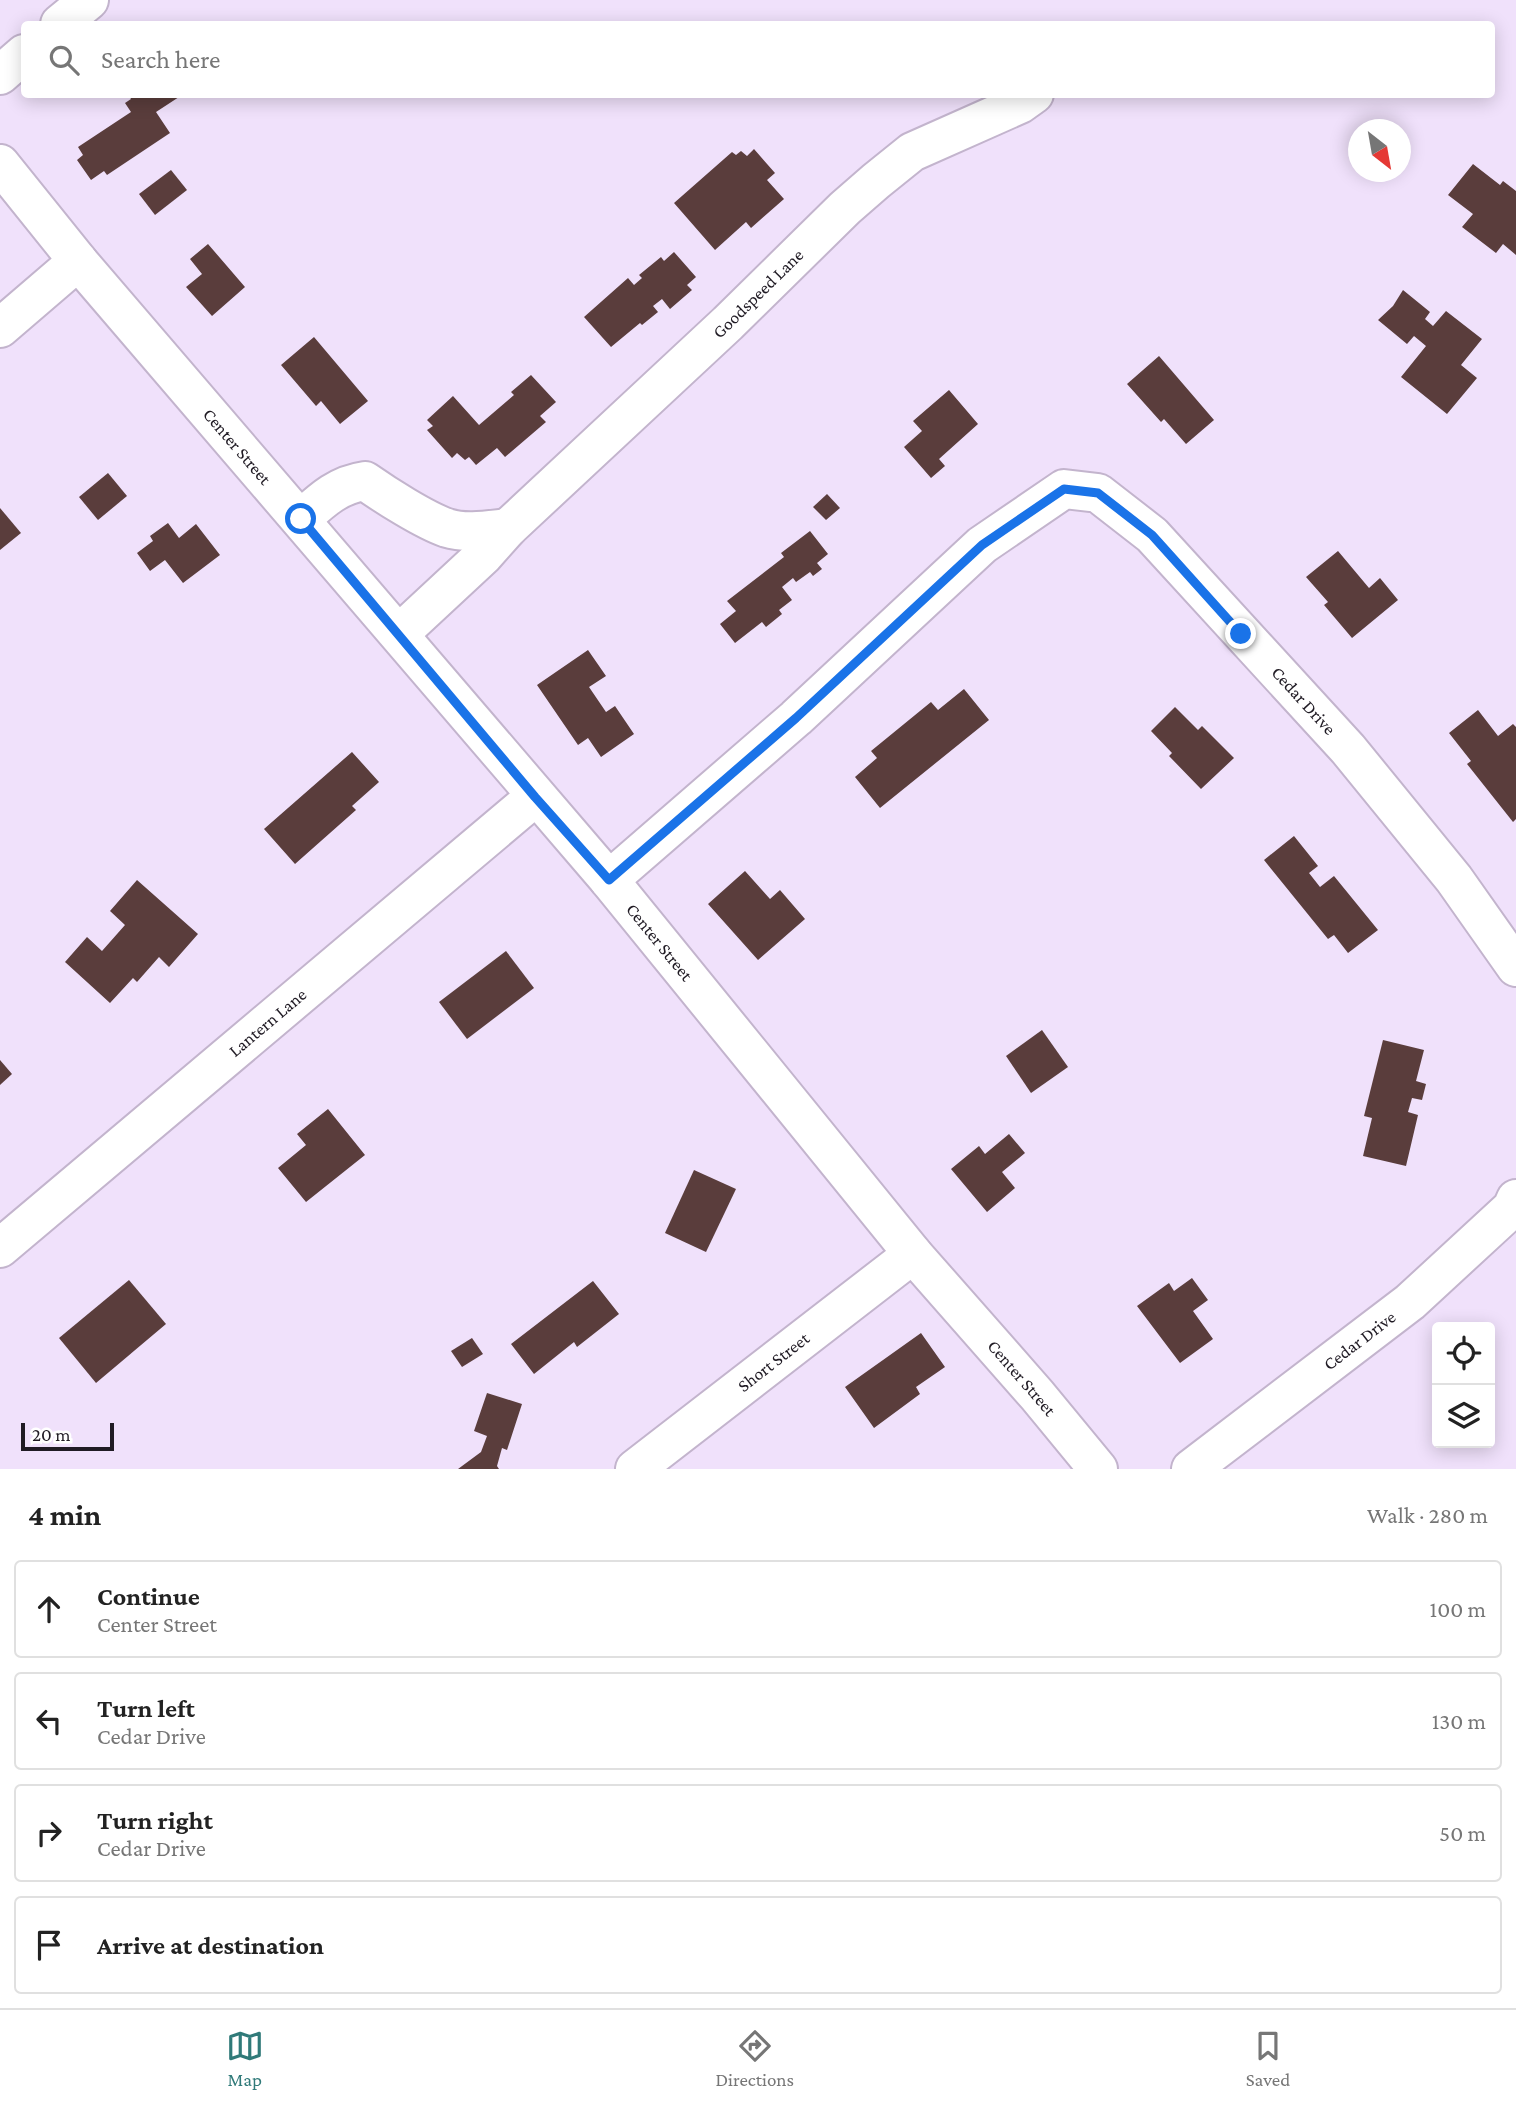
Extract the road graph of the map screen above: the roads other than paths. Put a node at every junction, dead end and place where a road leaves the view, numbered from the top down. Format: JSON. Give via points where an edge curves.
{"nodes":[{"id":1,"x":89,"y":0,"type":"edge"},
{"id":2,"x":64,"y":21,"type":"edge"},
{"id":3,"x":21,"y":57,"type":"edge"},
{"id":4,"x":0,"y":75,"type":"edge"},
{"id":5,"x":1028,"y":98,"type":"edge"},
{"id":6,"x":0,"y":164,"type":"edge"},
{"id":7,"x":78,"y":261,"type":"junction"},
{"id":8,"x":0,"y":328,"type":"edge"},
{"id":9,"x":301,"y":519,"type":"junction"},
{"id":10,"x":508,"y":528,"type":"junction"},
{"id":11,"x":399,"y":634,"type":"junction"},
{"id":12,"x":535,"y":797,"type":"junction"},
{"id":13,"x":609,"y":880,"type":"junction"},
{"id":14,"x":1516,"y":967,"type":"edge"},
{"id":15,"x":1516,"y":1199,"type":"edge"},
{"id":16,"x":0,"y":1248,"type":"edge"},
{"id":17,"x":913,"y":1254,"type":"junction"},
{"id":18,"x":635,"y":1469,"type":"edge"},
{"id":19,"x":1098,"y":1469,"type":"edge"},
{"id":20,"x":1191,"y":1469,"type":"edge"}],
"edges":[{"from":1,"to":2,"type":"street"},
{"from":3,"to":4,"type":"street"},
{"from":5,"to":10,"type":"street","name":"Goodspeed Lane","via":[[912,152],[845,208]]},
{"from":6,"to":7,"type":"street","name":"Center Street"},
{"from":7,"to":8,"type":"street"},
{"from":7,"to":9,"type":"street","name":"Center Street"},
{"from":9,"to":10,"type":"street","via":[[335,489],[365,481],[447,528]]},
{"from":9,"to":11,"type":"street","name":"Center Street"},
{"from":10,"to":11,"type":"street","name":"Goodspeed Lane"},
{"from":11,"to":12,"type":"street","name":"Center Street"},
{"from":12,"to":13,"type":"street","name":"Center Street"},
{"from":12,"to":16,"type":"street","name":"Lantern Lane"},
{"from":13,"to":14,"type":"street","name":"Cedar Drive","via":[[796,718],[982,545],[1064,489],[1098,493],[1152,535],[1348,749],[1454,879]]},
{"from":13,"to":17,"type":"street","name":"Center Street"},
{"from":15,"to":20,"type":"street","name":"Cedar Drive","via":[[1513,1208],[1410,1302]]},
{"from":17,"to":18,"type":"street","name":"Short Street"},
{"from":17,"to":19,"type":"street","name":"Center Street"}]}
